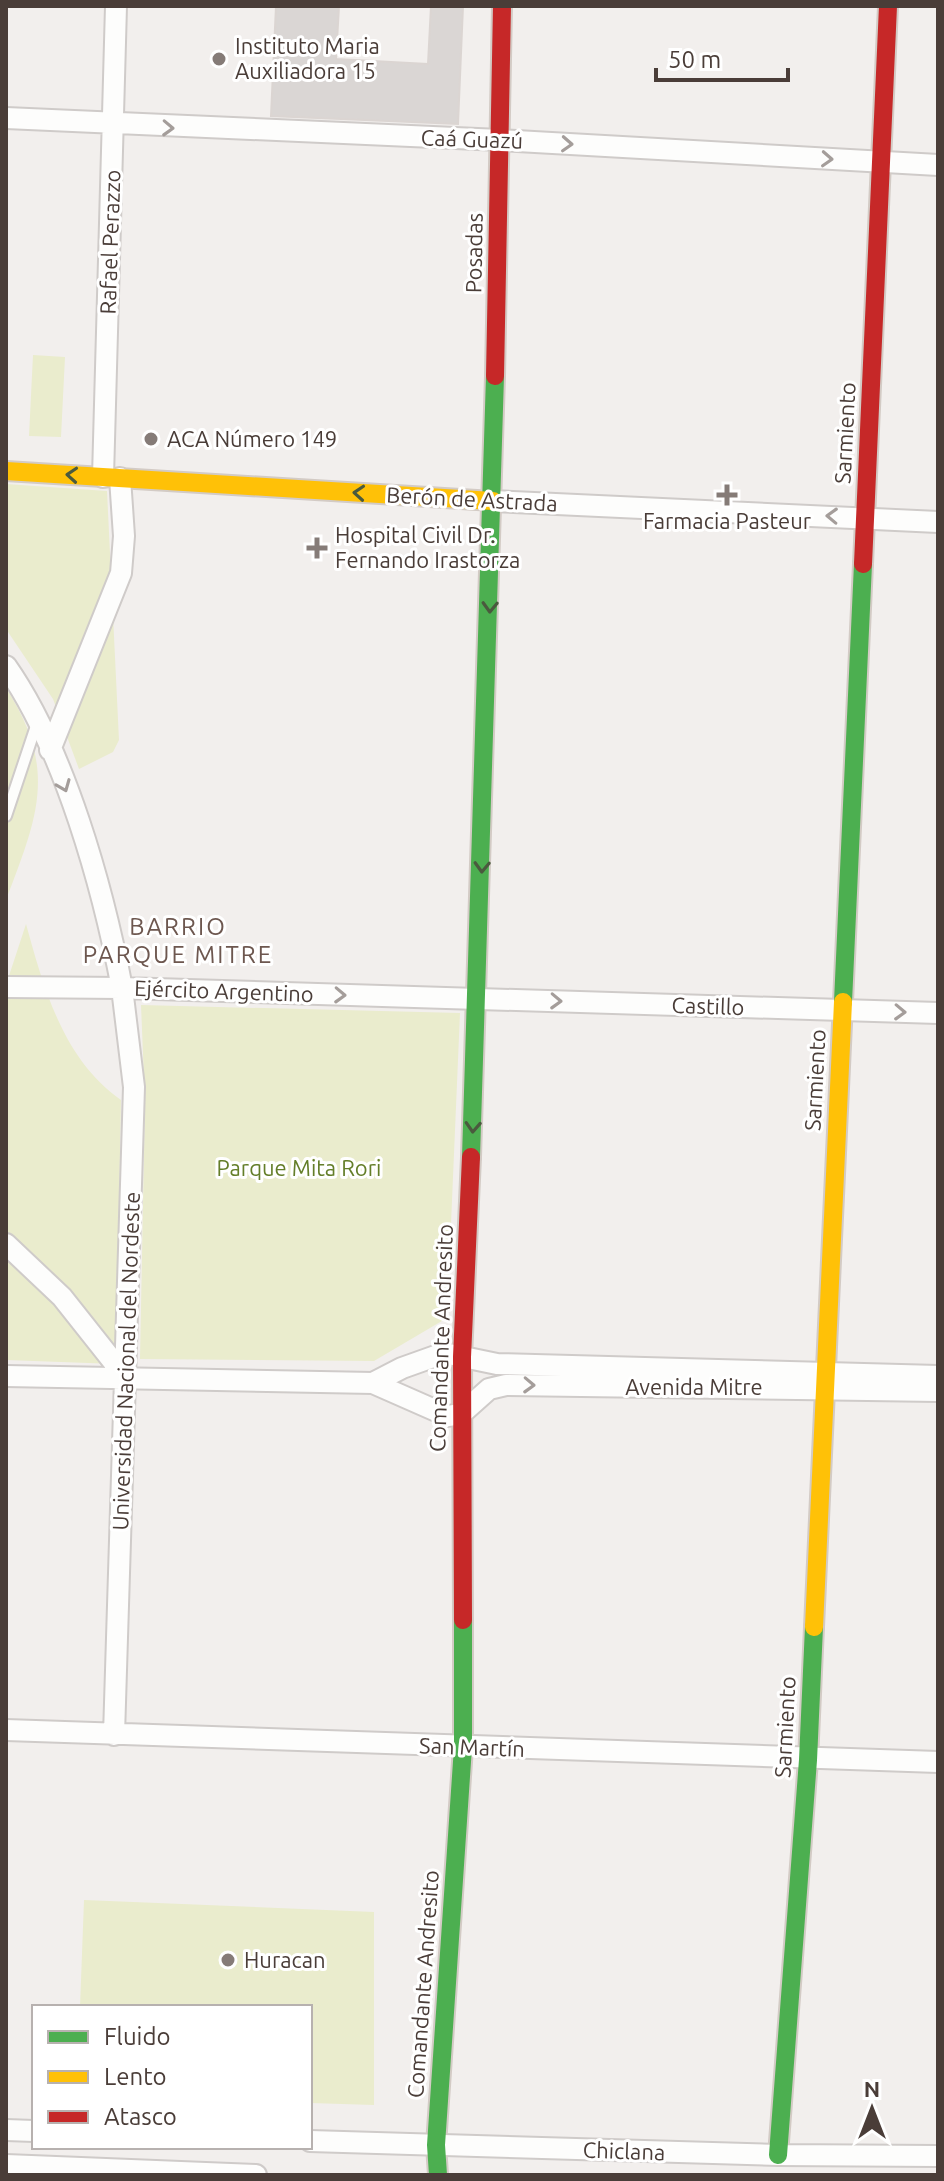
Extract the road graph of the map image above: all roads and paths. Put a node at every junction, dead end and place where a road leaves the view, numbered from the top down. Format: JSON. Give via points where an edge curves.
{"nodes":[{"id":1,"x":116,"y":6,"type":"edge"},
{"id":2,"x":502,"y":6,"type":"edge"},
{"id":3,"x":888,"y":6,"type":"edge"},
{"id":4,"x":6,"y":118,"type":"edge"},
{"id":5,"x":113,"y":126,"type":"junction"},
{"id":6,"x":500,"y":140,"type":"junction"},
{"id":7,"x":882,"y":162,"type":"junction"},
{"id":8,"x":938,"y":165,"type":"edge"},
{"id":9,"x":6,"y":471,"type":"edge"},
{"id":10,"x":112,"y":478,"type":"junction"},
{"id":11,"x":493,"y":501,"type":"junction"},
{"id":12,"x":864,"y":517,"type":"junction"},
{"id":13,"x":938,"y":522,"type":"edge"},
{"id":14,"x":6,"y":666,"type":"edge"},
{"id":15,"x":38,"y":722,"type":"junction"},
{"id":16,"x":50,"y":750,"type":"junction"},
{"id":17,"x":6,"y":816,"type":"edge"},
{"id":18,"x":6,"y":987,"type":"edge"},
{"id":19,"x":122,"y":988,"type":"junction"},
{"id":20,"x":478,"y":999,"type":"junction"},
{"id":21,"x":843,"y":1010,"type":"junction"},
{"id":22,"x":938,"y":1013,"type":"edge"},
{"id":23,"x":6,"y":1244,"type":"edge"},
{"id":24,"x":462,"y":1357,"type":"junction"},
{"id":25,"x":6,"y":1376,"type":"edge"},
{"id":26,"x":938,"y":1376,"type":"edge"},
{"id":27,"x":127,"y":1379,"type":"junction"},
{"id":28,"x":825,"y":1379,"type":"junction"},
{"id":29,"x":373,"y":1383,"type":"junction"},
{"id":30,"x":938,"y":1391,"type":"edge"},
{"id":31,"x":461,"y":1414,"type":"junction"},
{"id":32,"x":6,"y":1730,"type":"edge"},
{"id":33,"x":114,"y":1735,"type":"junction"},
{"id":34,"x":463,"y":1747,"type":"junction"},
{"id":35,"x":808,"y":1760,"type":"junction"},
{"id":36,"x":938,"y":1762,"type":"edge"},
{"id":37,"x":6,"y":2130,"type":"edge"},
{"id":38,"x":32,"y":2131,"type":"edge"},
{"id":39,"x":312,"y":2141,"type":"edge"},
{"id":40,"x":436,"y":2145,"type":"junction"},
{"id":41,"x":778,"y":2155,"type":"junction"},
{"id":42,"x":938,"y":2156,"type":"edge"},
{"id":43,"x":7,"y":2168,"type":"edge"},
{"id":44,"x":136,"y":2172,"type":"edge"},
{"id":45,"x":256,"y":2175,"type":"edge"},
{"id":46,"x":438,"y":2175,"type":"edge"}],
"edges":[{"from":1,"to":5,"type":"street","name":"Rafael Perazzo"},
{"from":2,"to":6,"type":"street","name":"Posadas"},
{"from":3,"to":7,"type":"street","name":"Sarmiento"},
{"from":4,"to":5,"type":"street","name":"Caá Guazú"},
{"from":5,"to":6,"type":"street","name":"Caá Guazú","one_way":true},
{"from":5,"to":10,"type":"street","name":"Rafael Perazzo"},
{"from":6,"to":7,"type":"street","name":"Caá Guazú","one_way":true},
{"from":6,"to":11,"type":"street","name":"Posadas"},
{"from":7,"to":8,"type":"street","name":"Caá Guazú"},
{"from":7,"to":12,"type":"street","name":"Sarmiento"},
{"from":10,"to":9,"type":"street","name":"Berón de Astrada","one_way":true},
{"from":11,"to":10,"type":"street","name":"Berón de Astrada","one_way":true},
{"from":10,"to":16,"type":"street","name":"Rafael Perazzo","via":[[124,536],[121,573]]},
{"from":12,"to":11,"type":"street","name":"Berón de Astrada","one_way":true},
{"from":11,"to":20,"type":"street","name":"Comandante Andresito","one_way":true},
{"from":12,"to":13,"type":"street","name":"Berón de Astrada"},
{"from":12,"to":21,"type":"street","name":"Sarmiento"},
{"from":14,"to":15,"type":"street","name":"Ejército Argentino"},
{"from":15,"to":16,"type":"street","name":"Ejército Argentino"},
{"from":15,"to":17,"type":"lane"},
{"from":16,"to":19,"type":"street","name":"Ejército Argentino","one_way":true,"via":[[95,872]]},
{"from":18,"to":19,"type":"street"},
{"from":19,"to":20,"type":"street","name":"Ejército Argentino","one_way":true},
{"from":19,"to":27,"type":"street","name":"Universidad Nacional del Nordeste","via":[[134,1087]]},
{"from":20,"to":21,"type":"street","name":"Castillo","one_way":true},
{"from":20,"to":24,"type":"street","name":"Comandante Andresito","one_way":true},
{"from":21,"to":22,"type":"street","name":"Castillo","one_way":true},
{"from":21,"to":28,"type":"street","name":"Sarmiento"},
{"from":23,"to":27,"type":"street","via":[[62,1297]]},
{"from":24,"to":28,"type":"street","name":"Avenida Mitre","via":[[497,1364]]},
{"from":24,"to":29,"type":"street","name":"Avenida Mitre","via":[[444,1353]]},
{"from":24,"to":31,"type":"street","name":"Comandante Andresito"},
{"from":25,"to":27,"type":"street"},
{"from":26,"to":28,"type":"street","name":"Avenida Mitre"},
{"from":27,"to":29,"type":"street"},
{"from":27,"to":33,"type":"street","name":"Universidad Nacional del Nordeste"},
{"from":28,"to":30,"type":"street","name":"Avenida Mitre"},
{"from":31,"to":28,"type":"street","name":"Avenida Mitre","one_way":true,"via":[[489,1389],[506,1385],[649,1389]]},
{"from":28,"to":35,"type":"street","name":"Sarmiento"},
{"from":29,"to":31,"type":"street","via":[[448,1416]]},
{"from":31,"to":34,"type":"street","name":"Comandante Andresito"},
{"from":32,"to":33,"type":"street","name":"San Martín"},
{"from":33,"to":34,"type":"street","name":"San Martín"},
{"from":34,"to":35,"type":"street","name":"San Martín"},
{"from":34,"to":40,"type":"street","name":"Comandante Andresito"},
{"from":35,"to":36,"type":"street","name":"San Martín"},
{"from":35,"to":41,"type":"street","name":"Sarmiento"},
{"from":37,"to":38,"type":"street"},
{"from":39,"to":40,"type":"street","name":"Chiclana"},
{"from":40,"to":41,"type":"street","name":"Chiclana"},
{"from":40,"to":46,"type":"street","name":"Comandante Andresito"},
{"from":41,"to":42,"type":"street","name":"Chiclana"},
{"from":43,"to":44,"type":"street"},
{"from":44,"to":45,"type":"street"}]}
